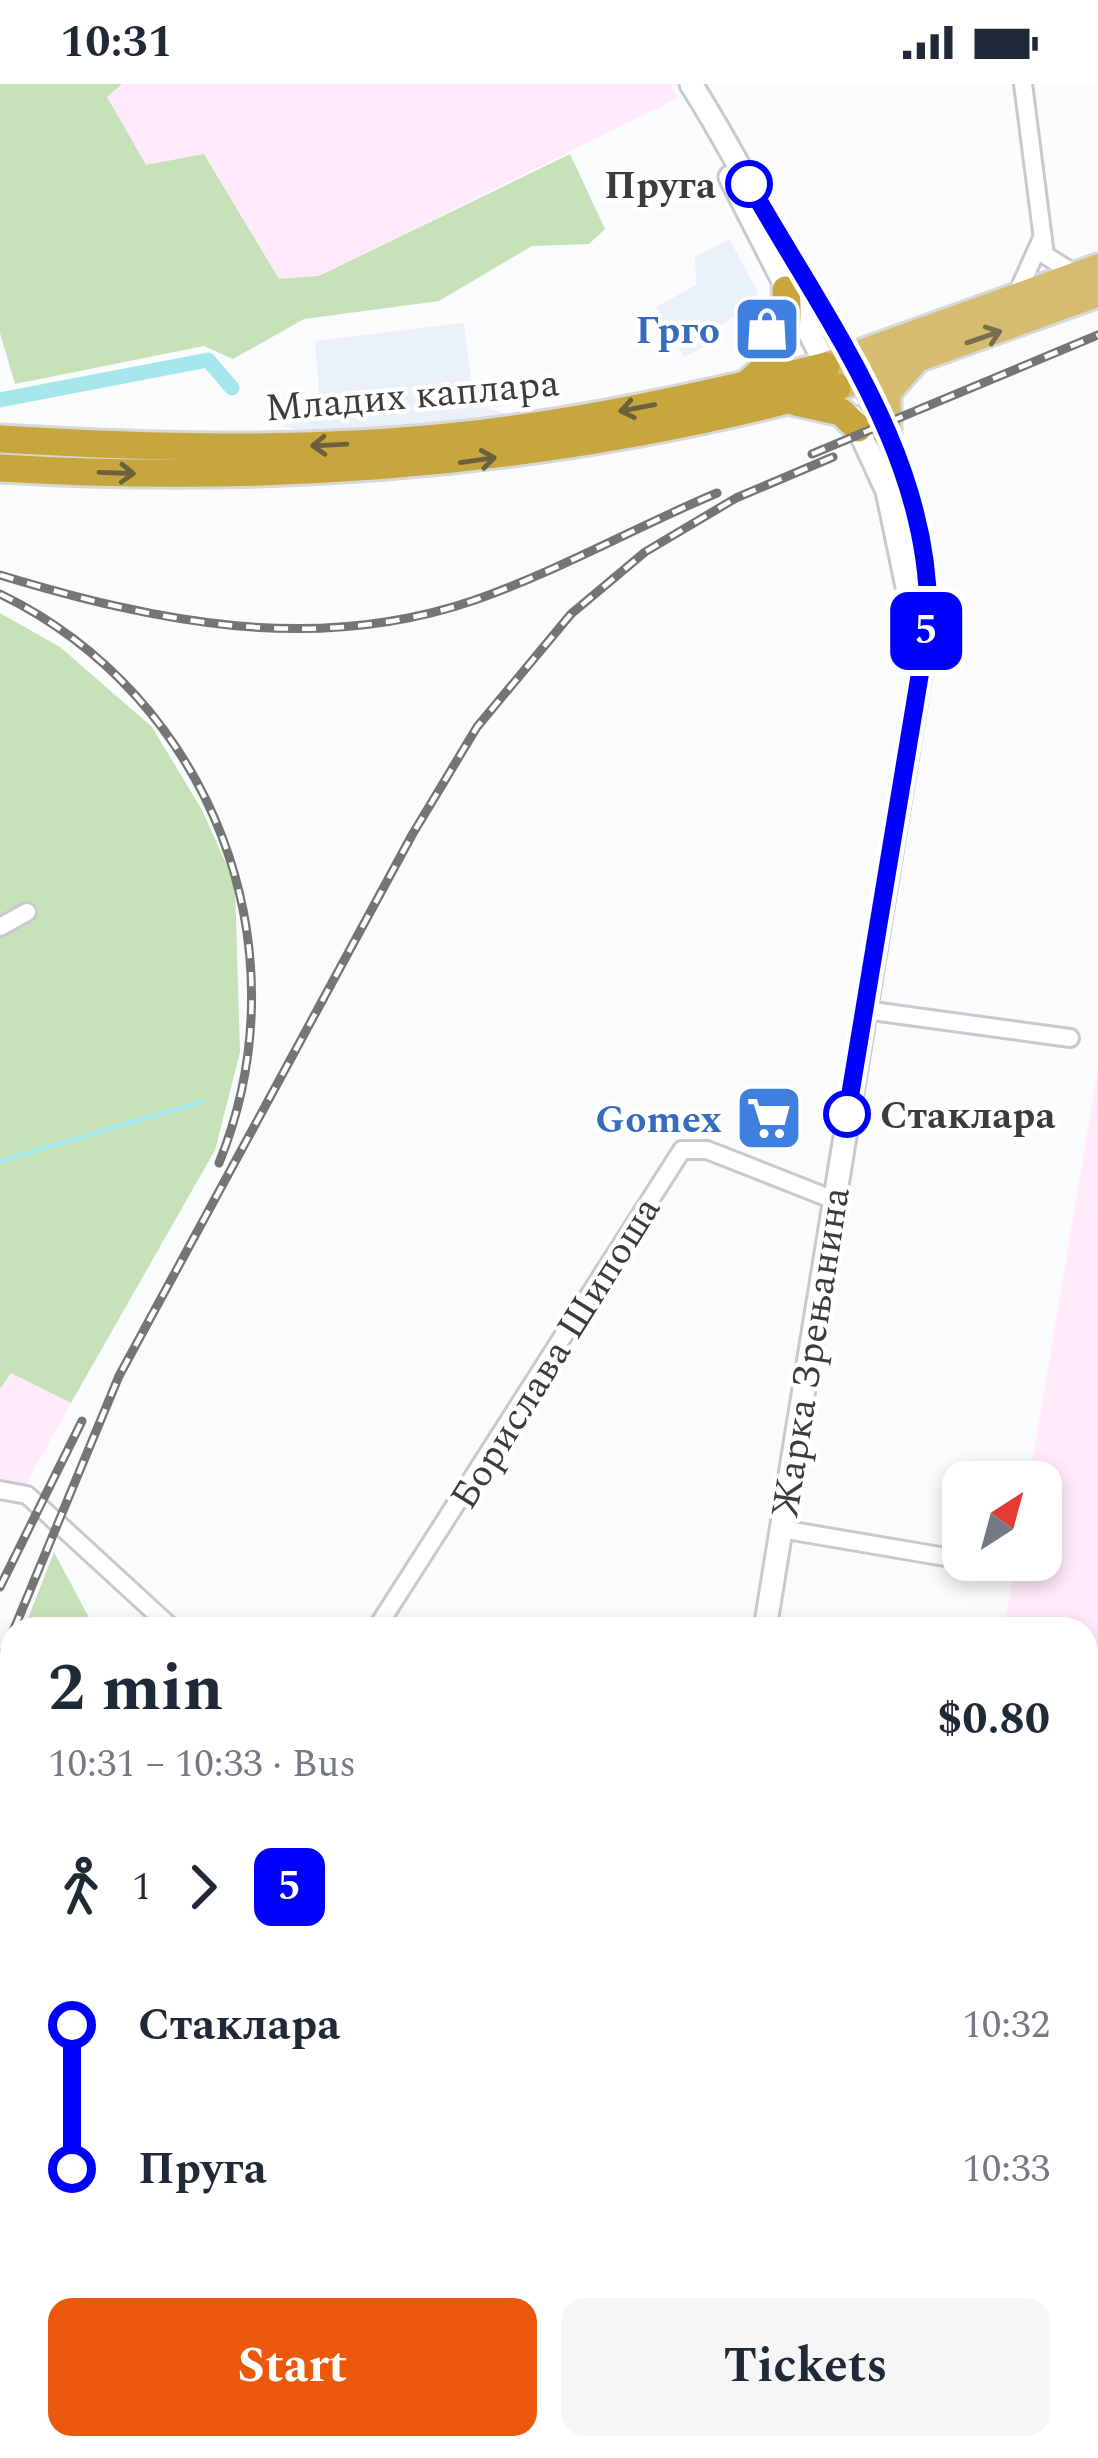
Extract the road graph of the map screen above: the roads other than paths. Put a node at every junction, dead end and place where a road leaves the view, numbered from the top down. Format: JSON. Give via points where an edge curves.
{"nodes":[{"id":1,"x":689,"y":84,"type":"edge"},
{"id":2,"x":1023,"y":84,"type":"edge"},
{"id":3,"x":1042,"y":237,"type":"junction"},
{"id":4,"x":1092,"y":278,"type":"edge"},
{"id":5,"x":786,"y":290,"type":"junction"},
{"id":6,"x":1012,"y":302,"type":"junction"},
{"id":7,"x":914,"y":361,"type":"junction"},
{"id":8,"x":844,"y":373,"type":"junction"},
{"id":9,"x":745,"y":386,"type":"junction"},
{"id":10,"x":786,"y":401,"type":"junction"},
{"id":11,"x":859,"y":428,"type":"junction"},
{"id":12,"x":887,"y":435,"type":"junction"},
{"id":13,"x":0,"y":440,"type":"edge"},
{"id":14,"x":0,"y":468,"type":"edge"},
{"id":15,"x":920,"y":649,"type":"junction"},
{"id":16,"x":27,"y":911,"type":"dead end"},
{"id":17,"x":0,"y":927,"type":"edge"},
{"id":18,"x":865,"y":1010,"type":"junction"},
{"id":19,"x":1070,"y":1038,"type":"dead end"},
{"id":20,"x":833,"y":1200,"type":"junction"},
{"id":21,"x":0,"y":1490,"type":"edge"},
{"id":22,"x":781,"y":1529,"type":"junction"},
{"id":23,"x":942,"y":1556,"type":"edge"},
{"id":24,"x":160,"y":1617,"type":"edge"},
{"id":25,"x":384,"y":1617,"type":"edge"},
{"id":26,"x":767,"y":1617,"type":"edge"}],
"edges":[{"from":1,"to":5,"type":"street","name":"Жарка Зрењанина"},
{"from":1,"to":8,"type":"street","name":"Жарка Зрењанина"},
{"from":2,"to":3,"type":"street"},
{"from":3,"to":4,"type":"street","via":[[1053,264]]},
{"from":3,"to":6,"type":"street"},
{"from":4,"to":6,"type":"main road"},
{"from":7,"to":4,"type":"main road","one_way":true},
{"from":5,"to":8,"type":"street","name":"Жарка Зрењанина"},
{"from":5,"to":9,"type":"highway","via":[[784,348]]},
{"from":6,"to":8,"type":"main road"},
{"from":7,"to":8,"type":"main road"},
{"from":7,"to":12,"type":"main road","via":[[887,392]]},
{"from":8,"to":9,"type":"highway","name":"Младих каплара"},
{"from":8,"to":10,"type":"highway"},
{"from":8,"to":11,"type":"street","name":"Жарка Зрењанина"},
{"from":8,"to":12,"type":"street","name":"Жарка Зрењанина"},
{"from":9,"to":13,"type":"highway","name":"Младих каплара","one_way":true,"via":[[427,439],[232,448]]},
{"from":10,"to":11,"type":"highway","via":[[828,407]]},
{"from":14,"to":10,"type":"highway","name":"Младих каплара","one_way":true,"via":[[234,476],[455,463]]},
{"from":11,"to":15,"type":"street","name":"Жарка Зрењанина","via":[[891,505]]},
{"from":12,"to":15,"type":"street","name":"Жарка Зрењанина","via":[[926,548],[928,625]]},
{"from":15,"to":18,"type":"street","name":"Жарка Зрењанина"},
{"from":16,"to":17,"type":"street"},
{"from":18,"to":19,"type":"street"},
{"from":18,"to":20,"type":"street","name":"Жарка Зрењанина"},
{"from":20,"to":22,"type":"street","name":"Жарка Зрењанина"},
{"from":20,"to":25,"type":"street","name":"Борислава Шипоша","via":[[707,1150],[682,1150]]},
{"from":21,"to":24,"type":"street","via":[[27,1495]]},
{"from":22,"to":23,"type":"street"},
{"from":22,"to":26,"type":"street","name":"Жарка Зрењанина"}]}
